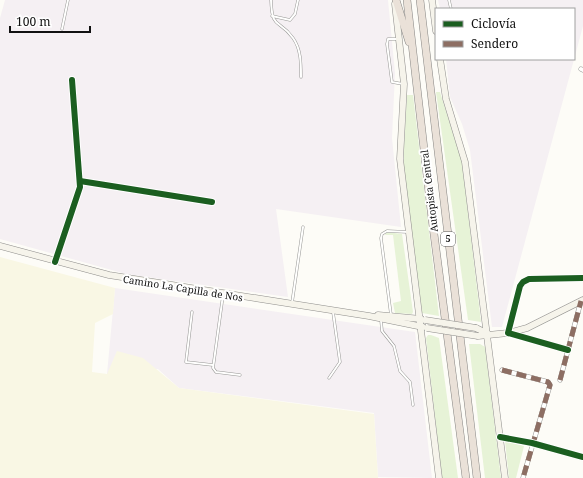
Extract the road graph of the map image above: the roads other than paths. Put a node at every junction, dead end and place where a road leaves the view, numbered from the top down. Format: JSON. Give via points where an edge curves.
{"nodes":[{"id":1,"x":68,"y":0,"type":"edge"},
{"id":2,"x":271,"y":0,"type":"edge"},
{"id":3,"x":298,"y":0,"type":"edge"},
{"id":4,"x":395,"y":0,"type":"edge"},
{"id":5,"x":407,"y":0,"type":"edge"},
{"id":6,"x":420,"y":0,"type":"edge"},
{"id":7,"x":432,"y":0,"type":"edge"},
{"id":8,"x":272,"y":16,"type":"junction"},
{"id":9,"x":435,"y":23,"type":"edge"},
{"id":10,"x":62,"y":29,"type":"dead end"},
{"id":11,"x":398,"y":39,"type":"junction"},
{"id":12,"x":440,"y":60,"type":"edge"},
{"id":13,"x":415,"y":62,"type":"junction"},
{"id":14,"x":301,"y":77,"type":"dead end"},
{"id":15,"x":72,"y":80,"type":"dead end"},
{"id":16,"x":404,"y":84,"type":"junction"},
{"id":17,"x":80,"y":180,"type":"junction"},
{"id":18,"x":212,"y":202,"type":"dead end"},
{"id":19,"x":303,"y":227,"type":"dead end"},
{"id":20,"x":408,"y":232,"type":"junction"},
{"id":21,"x":0,"y":246,"type":"edge"},
{"id":22,"x":55,"y":262,"type":"junction"},
{"id":23,"x":583,"y":278,"type":"edge"},
{"id":24,"x":223,"y":294,"type":"junction"},
{"id":25,"x":582,"y":300,"type":"edge"},
{"id":26,"x":292,"y":305,"type":"junction"},
{"id":27,"x":333,"y":311,"type":"junction"},
{"id":28,"x":192,"y":312,"type":"dead end"},
{"id":29,"x":369,"y":316,"type":"junction"},
{"id":30,"x":392,"y":316,"type":"junction"},
{"id":31,"x":381,"y":319,"type":"junction"},
{"id":32,"x":422,"y":320,"type":"junction"},
{"id":33,"x":420,"y":326,"type":"junction"},
{"id":34,"x":508,"y":333,"type":"junction"},
{"id":35,"x":488,"y":334,"type":"junction"},
{"id":36,"x":568,"y":350,"type":"junction"},
{"id":37,"x":213,"y":366,"type":"junction"},
{"id":38,"x":502,"y":370,"type":"dead end"},
{"id":39,"x":240,"y":375,"type":"dead end"},
{"id":40,"x":330,"y":378,"type":"dead end"},
{"id":41,"x":560,"y":380,"type":"dead end"},
{"id":42,"x":413,"y":405,"type":"dead end"},
{"id":43,"x":500,"y":437,"type":"junction"},
{"id":44,"x":532,"y":443,"type":"junction"},
{"id":45,"x":583,"y":457,"type":"edge"},
{"id":46,"x":438,"y":478,"type":"edge"},
{"id":47,"x":466,"y":478,"type":"edge"},
{"id":48,"x":477,"y":478,"type":"edge"},
{"id":49,"x":505,"y":478,"type":"edge"},
{"id":50,"x":523,"y":478,"type":"edge"}],
"edges":[{"from":1,"to":10,"type":"lane"},
{"from":2,"to":8,"type":"lane"},
{"from":3,"to":8,"type":"lane","via":[[295,14],[290,20]]},
{"from":4,"to":11,"type":"main road"},
{"from":4,"to":13,"type":"highway"},
{"from":5,"to":13,"type":"highway","name":"Autopista Central","number":"5"},
{"from":6,"to":48,"type":"highway","name":"Autopista Central","number":"5"},
{"from":7,"to":9,"type":"main road"},
{"from":8,"to":14,"type":"lane","via":[[274,21],[294,39],[301,57]]},
{"from":11,"to":16,"type":"main road"},
{"from":11,"to":16,"type":"lane","via":[[388,39],[387,44],[392,82]]},
{"from":12,"to":35,"type":"main road","via":[[446,99],[465,162]]},
{"from":13,"to":47,"type":"highway","name":"Autopista Central","number":"5","via":[[432,219]]},
{"from":15,"to":17,"type":"street"},
{"from":16,"to":20,"type":"main road","via":[[400,159]]},
{"from":17,"to":18,"type":"street"},
{"from":17,"to":22,"type":"street","via":[[77,200]]},
{"from":19,"to":26,"type":"lane"},
{"from":20,"to":30,"type":"lane","via":[[387,231],[381,238]]},
{"from":20,"to":32,"type":"main road"},
{"from":21,"to":22,"type":"main road","name":"Camino La Capilla de Nos"},
{"from":22,"to":24,"type":"main road","name":"Camino La Capilla de Nos","via":[[109,275]]},
{"from":23,"to":34,"type":"street","via":[[529,279],[523,282],[519,288]]},
{"from":24,"to":26,"type":"main road","name":"Camino La Capilla de Nos"},
{"from":24,"to":37,"type":"lane"},
{"from":25,"to":34,"type":"main road","via":[[527,328]]},
{"from":25,"to":36,"type":"street"},
{"from":26,"to":27,"type":"main road","name":"Camino La Capilla de Nos"},
{"from":27,"to":29,"type":"main road","name":"Camino La Capilla de Nos"},
{"from":27,"to":40,"type":"lane","via":[[340,362]]},
{"from":28,"to":37,"type":"lane","via":[[186,362]]},
{"from":29,"to":30,"type":"main road","name":"Camino La Capilla de Nos"},
{"from":29,"to":31,"type":"main road","name":"Camino La Capilla de Nos"},
{"from":30,"to":32,"type":"main road","name":"Camino La Capilla de Nos"},
{"from":31,"to":33,"type":"main road","name":"Camino La Capilla de Nos"},
{"from":31,"to":42,"type":"lane","via":[[382,331],[394,346],[400,371],[410,382]]},
{"from":32,"to":33,"type":"main road"},
{"from":32,"to":35,"type":"main road","name":"Camino La Capilla de Nos","bridge":true,"via":[[476,328]]},
{"from":33,"to":35,"type":"main road","name":"Camino La Capilla de Nos","bridge":true,"via":[[478,336]]},
{"from":33,"to":46,"type":"main road"},
{"from":34,"to":35,"type":"main road"},
{"from":34,"to":36,"type":"street"},
{"from":35,"to":43,"type":"main road"},
{"from":36,"to":41,"type":"street"},
{"from":37,"to":39,"type":"lane","via":[[216,372]]},
{"from":38,"to":44,"type":"street","via":[[550,383]]},
{"from":43,"to":44,"type":"street"},
{"from":43,"to":49,"type":"main road"},
{"from":44,"to":45,"type":"street"},
{"from":44,"to":50,"type":"street"}]}
